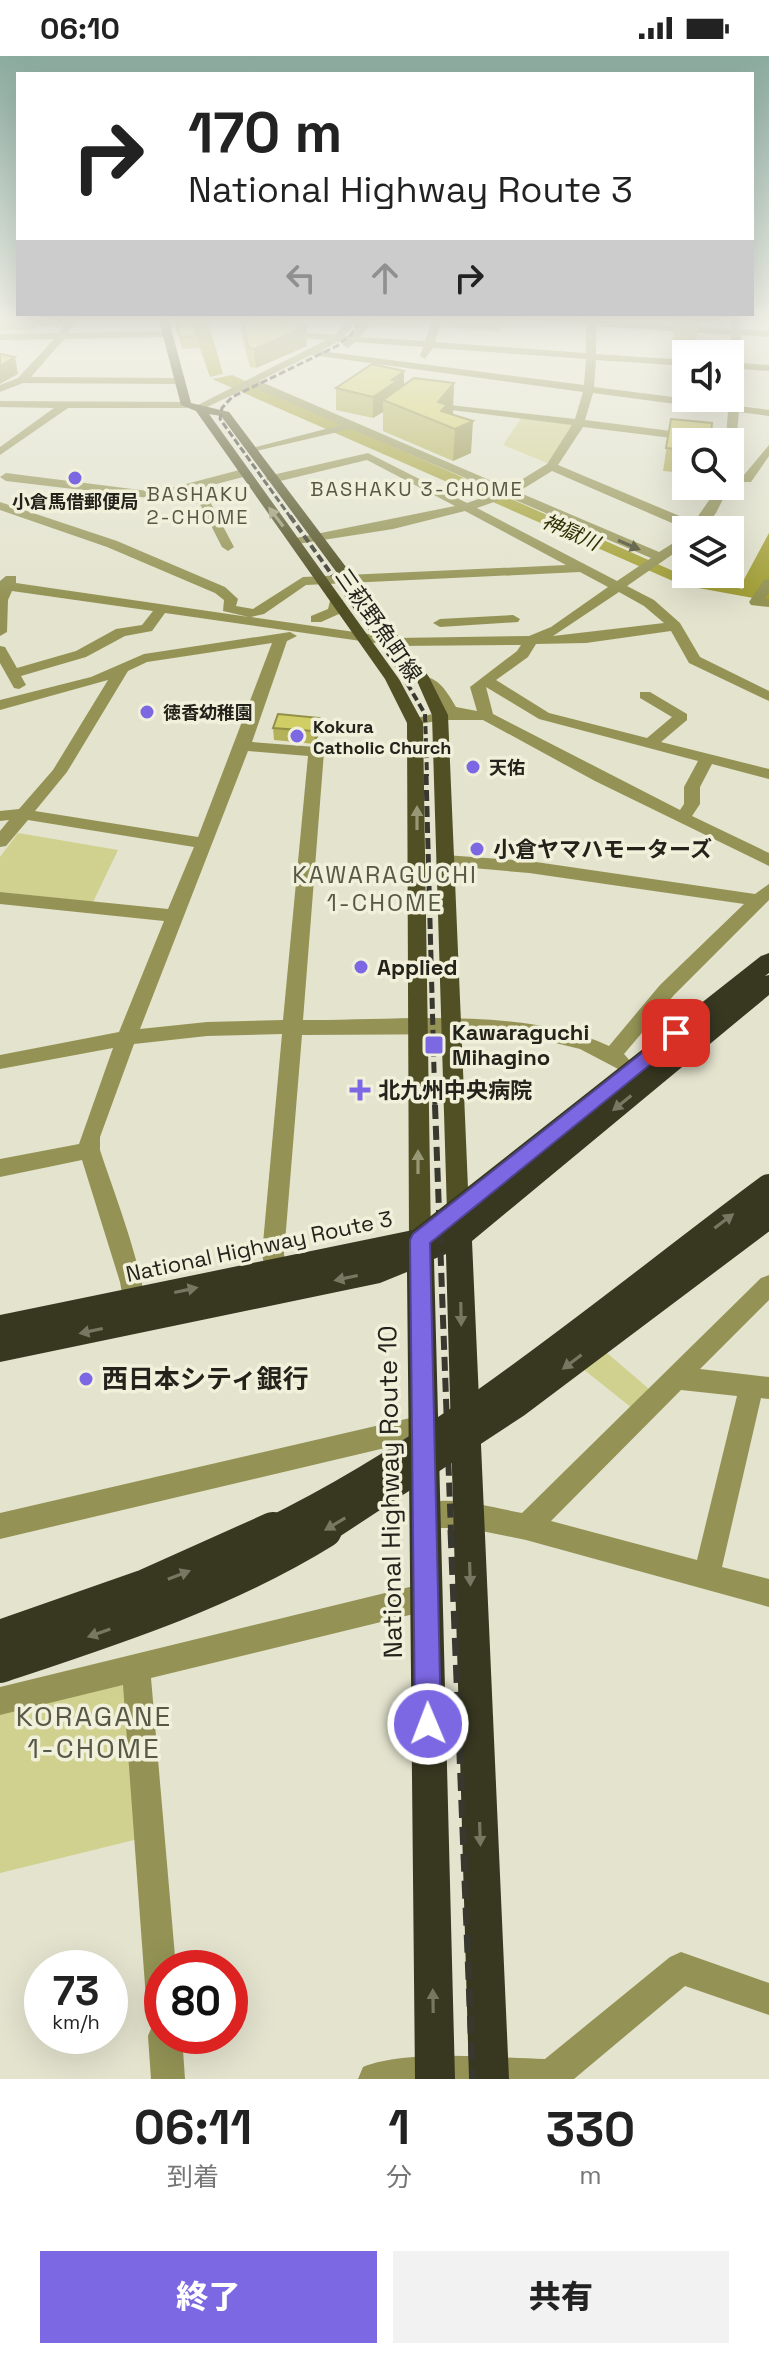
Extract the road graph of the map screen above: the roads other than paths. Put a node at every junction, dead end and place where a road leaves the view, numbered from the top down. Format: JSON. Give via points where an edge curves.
{"nodes":[{"id":1,"x":56,"y":411,"type":"edge"},
{"id":2,"x":196,"y":411,"type":"edge"},
{"id":3,"x":214,"y":411,"type":"edge"},
{"id":4,"x":227,"y":411,"type":"edge"},
{"id":5,"x":322,"y":411,"type":"edge"},
{"id":6,"x":483,"y":411,"type":"edge"},
{"id":7,"x":582,"y":411,"type":"edge"},
{"id":8,"x":225,"y":414,"type":"junction"},
{"id":9,"x":385,"y":423,"type":"edge"},
{"id":10,"x":579,"y":424,"type":"junction"},
{"id":11,"x":353,"y":425,"type":"junction"},
{"id":12,"x":368,"y":431,"type":"junction"},
{"id":13,"x":672,"y":435,"type":"edge"},
{"id":14,"x":769,"y":448,"type":"edge"},
{"id":15,"x":252,"y":451,"type":"junction"},
{"id":16,"x":0,"y":452,"type":"edge"},
{"id":17,"x":0,"y":460,"type":"edge"},
{"id":18,"x":551,"y":466,"type":"junction"},
{"id":19,"x":243,"y":473,"type":"junction"},
{"id":20,"x":6,"y":477,"type":"junction"},
{"id":21,"x":272,"y":479,"type":"junction"},
{"id":22,"x":744,"y":479,"type":"edge"},
{"id":23,"x":506,"y":492,"type":"junction"},
{"id":24,"x":0,"y":495,"type":"edge"},
{"id":25,"x":156,"y":496,"type":"junction"},
{"id":26,"x":0,"y":506,"type":"edge"},
{"id":27,"x":470,"y":507,"type":"junction"},
{"id":28,"x":672,"y":519,"type":"edge"},
{"id":29,"x":316,"y":538,"type":"junction"},
{"id":30,"x":296,"y":542,"type":"junction"},
{"id":31,"x":228,"y":547,"type":"dead end"},
{"id":32,"x":672,"y":550,"type":"edge"},
{"id":33,"x":660,"y":560,"type":"junction"},
{"id":34,"x":580,"y":568,"type":"junction"},
{"id":35,"x":320,"y":578,"type":"junction"},
{"id":36,"x":348,"y":580,"type":"junction"},
{"id":37,"x":4,"y":582,"type":"edge"},
{"id":38,"x":769,"y":583,"type":"edge"},
{"id":39,"x":620,"y":587,"type":"junction"},
{"id":40,"x":336,"y":600,"type":"junction"},
{"id":41,"x":762,"y":603,"type":"edge"},
{"id":42,"x":162,"y":608,"type":"junction"},
{"id":43,"x":228,"y":608,"type":"junction"},
{"id":44,"x":259,"y":611,"type":"junction"},
{"id":45,"x":316,"y":619,"type":"junction"},
{"id":46,"x":513,"y":619,"type":"dead end"},
{"id":47,"x":570,"y":620,"type":"junction"},
{"id":48,"x":243,"y":621,"type":"junction"},
{"id":49,"x":449,"y":626,"type":"junction"},
{"id":50,"x":675,"y":626,"type":"junction"},
{"id":51,"x":304,"y":630,"type":"junction"},
{"id":52,"x":0,"y":632,"type":"edge"},
{"id":53,"x":359,"y":632,"type":"junction"},
{"id":54,"x":415,"y":632,"type":"junction"},
{"id":55,"x":391,"y":636,"type":"junction"},
{"id":56,"x":281,"y":638,"type":"junction"},
{"id":57,"x":531,"y":640,"type":"junction"},
{"id":58,"x":240,"y":644,"type":"junction"},
{"id":59,"x":0,"y":650,"type":"edge"},
{"id":60,"x":407,"y":656,"type":"junction"},
{"id":61,"x":124,"y":666,"type":"junction"},
{"id":62,"x":13,"y":674,"type":"junction"},
{"id":63,"x":424,"y":680,"type":"junction"},
{"id":64,"x":485,"y":680,"type":"junction"},
{"id":65,"x":645,"y":695,"type":"dead end"},
{"id":66,"x":769,"y":697,"type":"edge"},
{"id":67,"x":27,"y":699,"type":"junction"},
{"id":68,"x":0,"y":705,"type":"edge"},
{"id":69,"x":465,"y":713,"type":"junction"},
{"id":70,"x":486,"y":716,"type":"junction"},
{"id":71,"x":441,"y":722,"type":"junction"},
{"id":72,"x":415,"y":723,"type":"junction"},
{"id":73,"x":526,"y":739,"type":"junction"},
{"id":74,"x":649,"y":744,"type":"junction"},
{"id":75,"x":245,"y":746,"type":"junction"},
{"id":76,"x":707,"y":759,"type":"junction"},
{"id":77,"x":769,"y":774,"type":"edge"},
{"id":78,"x":24,"y":814,"type":"junction"},
{"id":79,"x":0,"y":816,"type":"edge"},
{"id":80,"x":683,"y":818,"type":"junction"},
{"id":81,"x":0,"y":842,"type":"edge"},
{"id":82,"x":206,"y":844,"type":"junction"},
{"id":83,"x":769,"y":860,"type":"edge"},
{"id":84,"x":445,"y":861,"type":"junction"},
{"id":85,"x":764,"y":895,"type":"edge"},
{"id":86,"x":0,"y":898,"type":"edge"},
{"id":87,"x":174,"y":916,"type":"junction"},
{"id":88,"x":769,"y":961,"type":"edge"},
{"id":89,"x":769,"y":983,"type":"edge"},
{"id":90,"x":418,"y":1028,"type":"junction"},
{"id":91,"x":451,"y":1028,"type":"junction"},
{"id":92,"x":290,"y":1029,"type":"junction"},
{"id":93,"x":123,"y":1039,"type":"junction"},
{"id":94,"x":0,"y":1062,"type":"edge"},
{"id":95,"x":621,"y":1062,"type":"junction"},
{"id":96,"x":89,"y":1150,"type":"junction"},
{"id":97,"x":0,"y":1168,"type":"edge"},
{"id":98,"x":769,"y":1188,"type":"edge"},
{"id":99,"x":769,"y":1214,"type":"edge"},
{"id":100,"x":459,"y":1224,"type":"junction"},
{"id":101,"x":420,"y":1247,"type":"junction"},
{"id":102,"x":275,"y":1272,"type":"junction"},
{"id":103,"x":769,"y":1285,"type":"edge"},
{"id":104,"x":135,"y":1311,"type":"junction"},
{"id":105,"x":0,"y":1328,"type":"edge"},
{"id":106,"x":0,"y":1349,"type":"edge"},
{"id":107,"x":676,"y":1378,"type":"junction"},
{"id":108,"x":760,"y":1388,"type":"edge"},
{"id":109,"x":423,"y":1427,"type":"junction"},
{"id":110,"x":425,"y":1515,"type":"junction"},
{"id":111,"x":467,"y":1515,"type":"junction"},
{"id":112,"x":0,"y":1526,"type":"edge"},
{"id":113,"x":526,"y":1527,"type":"junction"},
{"id":114,"x":707,"y":1573,"type":"junction"},
{"id":115,"x":769,"y":1593,"type":"edge"},
{"id":116,"x":426,"y":1597,"type":"junction"},
{"id":117,"x":0,"y":1638,"type":"edge"},
{"id":118,"x":0,"y":1665,"type":"edge"},
{"id":119,"x":136,"y":1667,"type":"junction"},
{"id":120,"x":0,"y":1701,"type":"edge"},
{"id":121,"x":158,"y":1950,"type":"edge"},
{"id":122,"x":769,"y":1999,"type":"edge"},
{"id":123,"x":166,"y":2054,"type":"edge"},
{"id":124,"x":435,"y":2076,"type":"edge"},
{"id":125,"x":489,"y":2076,"type":"edge"},
{"id":126,"x":168,"y":2079,"type":"edge"},
{"id":127,"x":375,"y":2079,"type":"edge"}],
"edges":[{"from":1,"to":16,"type":"street"},
{"from":2,"to":19,"type":"main road","name":"三萩野魚町線"},
{"from":3,"to":8,"type":"main road"},
{"from":4,"to":8,"type":"street"},
{"from":5,"to":11,"type":"street"},
{"from":6,"to":10,"type":"street"},
{"from":7,"to":10,"type":"street"},
{"from":8,"to":15,"type":"main road","name":"三萩野魚町線"},
{"from":9,"to":12,"type":"street"},
{"from":10,"to":13,"type":"street"},
{"from":10,"to":18,"type":"street"},
{"from":11,"to":12,"type":"street"},
{"from":11,"to":15,"type":"street"},
{"from":12,"to":23,"type":"street"},
{"from":14,"to":22,"type":"street"},
{"from":15,"to":21,"type":"main road","name":"三萩野魚町線"},
{"from":17,"to":20,"type":"street"},
{"from":18,"to":23,"type":"street"},
{"from":18,"to":28,"type":"street"},
{"from":19,"to":25,"type":"street"},
{"from":30,"to":19,"type":"main road","name":"三萩野魚町線","one_way":true},
{"from":20,"to":24,"type":"street"},
{"from":20,"to":25,"type":"street"},
{"from":21,"to":27,"type":"street","via":[[368,456]]},
{"from":21,"to":29,"type":"main road","name":"三萩野魚町線"},
{"from":23,"to":27,"type":"street"},
{"from":23,"to":33,"type":"street","one_way":true},
{"from":25,"to":31,"type":"street","via":[[204,501]]},
{"from":26,"to":43,"type":"street","via":[[112,544],[220,590],[231,599]]},
{"from":27,"to":29,"type":"street"},
{"from":27,"to":34,"type":"street"},
{"from":29,"to":30,"type":"street"},
{"from":29,"to":36,"type":"main road","name":"三萩野魚町線"},
{"from":30,"to":35,"type":"main road","name":"三萩野魚町線"},
{"from":32,"to":33,"type":"street"},
{"from":33,"to":39,"type":"street"},
{"from":34,"to":36,"type":"street"},
{"from":34,"to":39,"type":"street"},
{"from":35,"to":36,"type":"street"},
{"from":35,"to":40,"type":"main road","name":"三萩野魚町線"},
{"from":35,"to":44,"type":"street","via":[[303,581]]},
{"from":36,"to":55,"type":"main road","name":"三萩野魚町線"},
{"from":37,"to":42,"type":"street"},
{"from":37,"to":43,"type":"street"},
{"from":37,"to":52,"type":"street"},
{"from":38,"to":41,"type":"street"},
{"from":39,"to":47,"type":"street"},
{"from":39,"to":50,"type":"street"},
{"from":40,"to":45,"type":"street","via":[[334,611]]},
{"from":40,"to":53,"type":"main road","name":"三萩野魚町線"},
{"from":42,"to":48,"type":"street"},
{"from":42,"to":62,"type":"street","via":[[147,628],[113,635],[81,654]]},
{"from":43,"to":44,"type":"street"},
{"from":43,"to":53,"type":"street"},
{"from":44,"to":45,"type":"street"},
{"from":45,"to":53,"type":"street"},
{"from":46,"to":49,"type":"street"},
{"from":47,"to":49,"type":"street","via":[[522,629]]},
{"from":47,"to":57,"type":"street"},
{"from":48,"to":51,"type":"street"},
{"from":48,"to":58,"type":"street"},
{"from":49,"to":54,"type":"street"},
{"from":50,"to":57,"type":"street","via":[[586,639]]},
{"from":50,"to":66,"type":"street","via":[[694,660]]},
{"from":51,"to":53,"type":"street"},
{"from":51,"to":56,"type":"street"},
{"from":53,"to":55,"type":"street"},
{"from":53,"to":72,"type":"main road","name":"三萩野魚町線"},
{"from":54,"to":55,"type":"street"},
{"from":54,"to":57,"type":"street","via":[[510,634]]},
{"from":55,"to":57,"type":"street"},
{"from":55,"to":60,"type":"main road","name":"三萩野魚町線"},
{"from":56,"to":58,"type":"street"},
{"from":56,"to":75,"type":"street"},
{"from":57,"to":60,"type":"street","via":[[506,646],[416,647]]},
{"from":57,"to":64,"type":"street","via":[[523,654]]},
{"from":58,"to":61,"type":"street","via":[[144,658]]},
{"from":59,"to":62,"type":"street"},
{"from":60,"to":63,"type":"main road","name":"三萩野魚町線"},
{"from":61,"to":67,"type":"street","via":[[96,680]]},
{"from":61,"to":78,"type":"street","via":[[59,772]]},
{"from":62,"to":67,"type":"street"},
{"from":63,"to":69,"type":"street","via":[[439,690],[450,710]]},
{"from":63,"to":71,"type":"main road","name":"三萩野魚町線"},
{"from":64,"to":70,"type":"street","via":[[477,690]]},
{"from":64,"to":74,"type":"street","via":[[544,716]]},
{"from":65,"to":74,"type":"street","via":[[682,717]]},
{"from":67,"to":68,"type":"street"},
{"from":69,"to":70,"type":"street"},
{"from":69,"to":71,"type":"street"},
{"from":70,"to":73,"type":"street"},
{"from":71,"to":72,"type":"street","via":[[423,728]]},
{"from":71,"to":73,"type":"street","via":[[490,727]]},
{"from":71,"to":84,"type":"main road","name":"三萩野魚町線"},
{"from":90,"to":72,"type":"main road","name":"三萩野魚町線","one_way":true},
{"from":73,"to":80,"type":"street"},
{"from":74,"to":76,"type":"street"},
{"from":75,"to":82,"type":"street"},
{"from":75,"to":92,"type":"street","via":[[316,752]]},
{"from":76,"to":77,"type":"street"},
{"from":76,"to":80,"type":"street"},
{"from":78,"to":79,"type":"street"},
{"from":78,"to":81,"type":"street"},
{"from":78,"to":82,"type":"street"},
{"from":80,"to":83,"type":"street"},
{"from":82,"to":87,"type":"street"},
{"from":84,"to":85,"type":"street"},
{"from":84,"to":91,"type":"main road","name":"三萩野魚町線"},
{"from":85,"to":95,"type":"street","via":[[707,947]]},
{"from":86,"to":87,"type":"street"},
{"from":87,"to":93,"type":"street"},
{"from":88,"to":95,"type":"highway","name":"National Highway Route 3"},
{"from":89,"to":100,"type":"highway","name":"National Highway Route 3","one_way":true},
{"from":90,"to":91,"type":"street"},
{"from":90,"to":92,"type":"street"},
{"from":101,"to":90,"type":"main road","name":"三萩野魚町線","one_way":true},
{"from":91,"to":95,"type":"street","via":[[563,1034]]},
{"from":91,"to":100,"type":"main road","name":"三萩野魚町線"},
{"from":92,"to":93,"type":"street","via":[[179,1031]]},
{"from":92,"to":102,"type":"street"},
{"from":93,"to":94,"type":"street"},
{"from":93,"to":96,"type":"street"},
{"from":95,"to":100,"type":"highway","name":"National Highway Route 3"},
{"from":96,"to":97,"type":"street"},
{"from":96,"to":104,"type":"street"},
{"from":117,"to":98,"type":"highway","one_way":true,"bridge":true,"via":[[200,1566],[376,1473]]},
{"from":99,"to":118,"type":"highway","one_way":true,"bridge":true,"via":[[516,1404],[296,1548],[155,1613]]},
{"from":100,"to":101,"type":"highway","name":"National Highway Route 3"},
{"from":100,"to":111,"type":"highway","one_way":true},
{"from":101,"to":102,"type":"highway","name":"National Highway Route 3"},
{"from":101,"to":104,"type":"highway","name":"National Highway Route 3","one_way":true,"via":[[380,1271]]},
{"from":101,"to":109,"type":"highway","name":"National Highway Route 10"},
{"from":104,"to":102,"type":"highway","name":"National Highway Route 3","one_way":true},
{"from":103,"to":107,"type":"street"},
{"from":104,"to":105,"type":"highway","name":"National Highway Route 3"},
{"from":104,"to":106,"type":"highway","name":"National Highway Route 3","one_way":true},
{"from":107,"to":108,"type":"street"},
{"from":107,"to":113,"type":"street"},
{"from":108,"to":114,"type":"street"},
{"from":109,"to":110,"type":"highway","name":"National Highway Route 10"},
{"from":109,"to":112,"type":"street"},
{"from":110,"to":111,"type":"street"},
{"from":110,"to":116,"type":"highway","name":"National Highway Route 10"},
{"from":111,"to":113,"type":"street"},
{"from":111,"to":125,"type":"highway","one_way":true},
{"from":113,"to":114,"type":"street"},
{"from":114,"to":115,"type":"street"},
{"from":116,"to":119,"type":"street"},
{"from":124,"to":116,"type":"highway","name":"National Highway Route 10","one_way":true},
{"from":119,"to":120,"type":"street"},
{"from":119,"to":121,"type":"street"},
{"from":122,"to":125,"type":"street","via":[[681,1968],[551,2076]]},
{"from":123,"to":126,"type":"street"},
{"from":124,"to":125,"type":"street"},
{"from":124,"to":127,"type":"street"}]}
